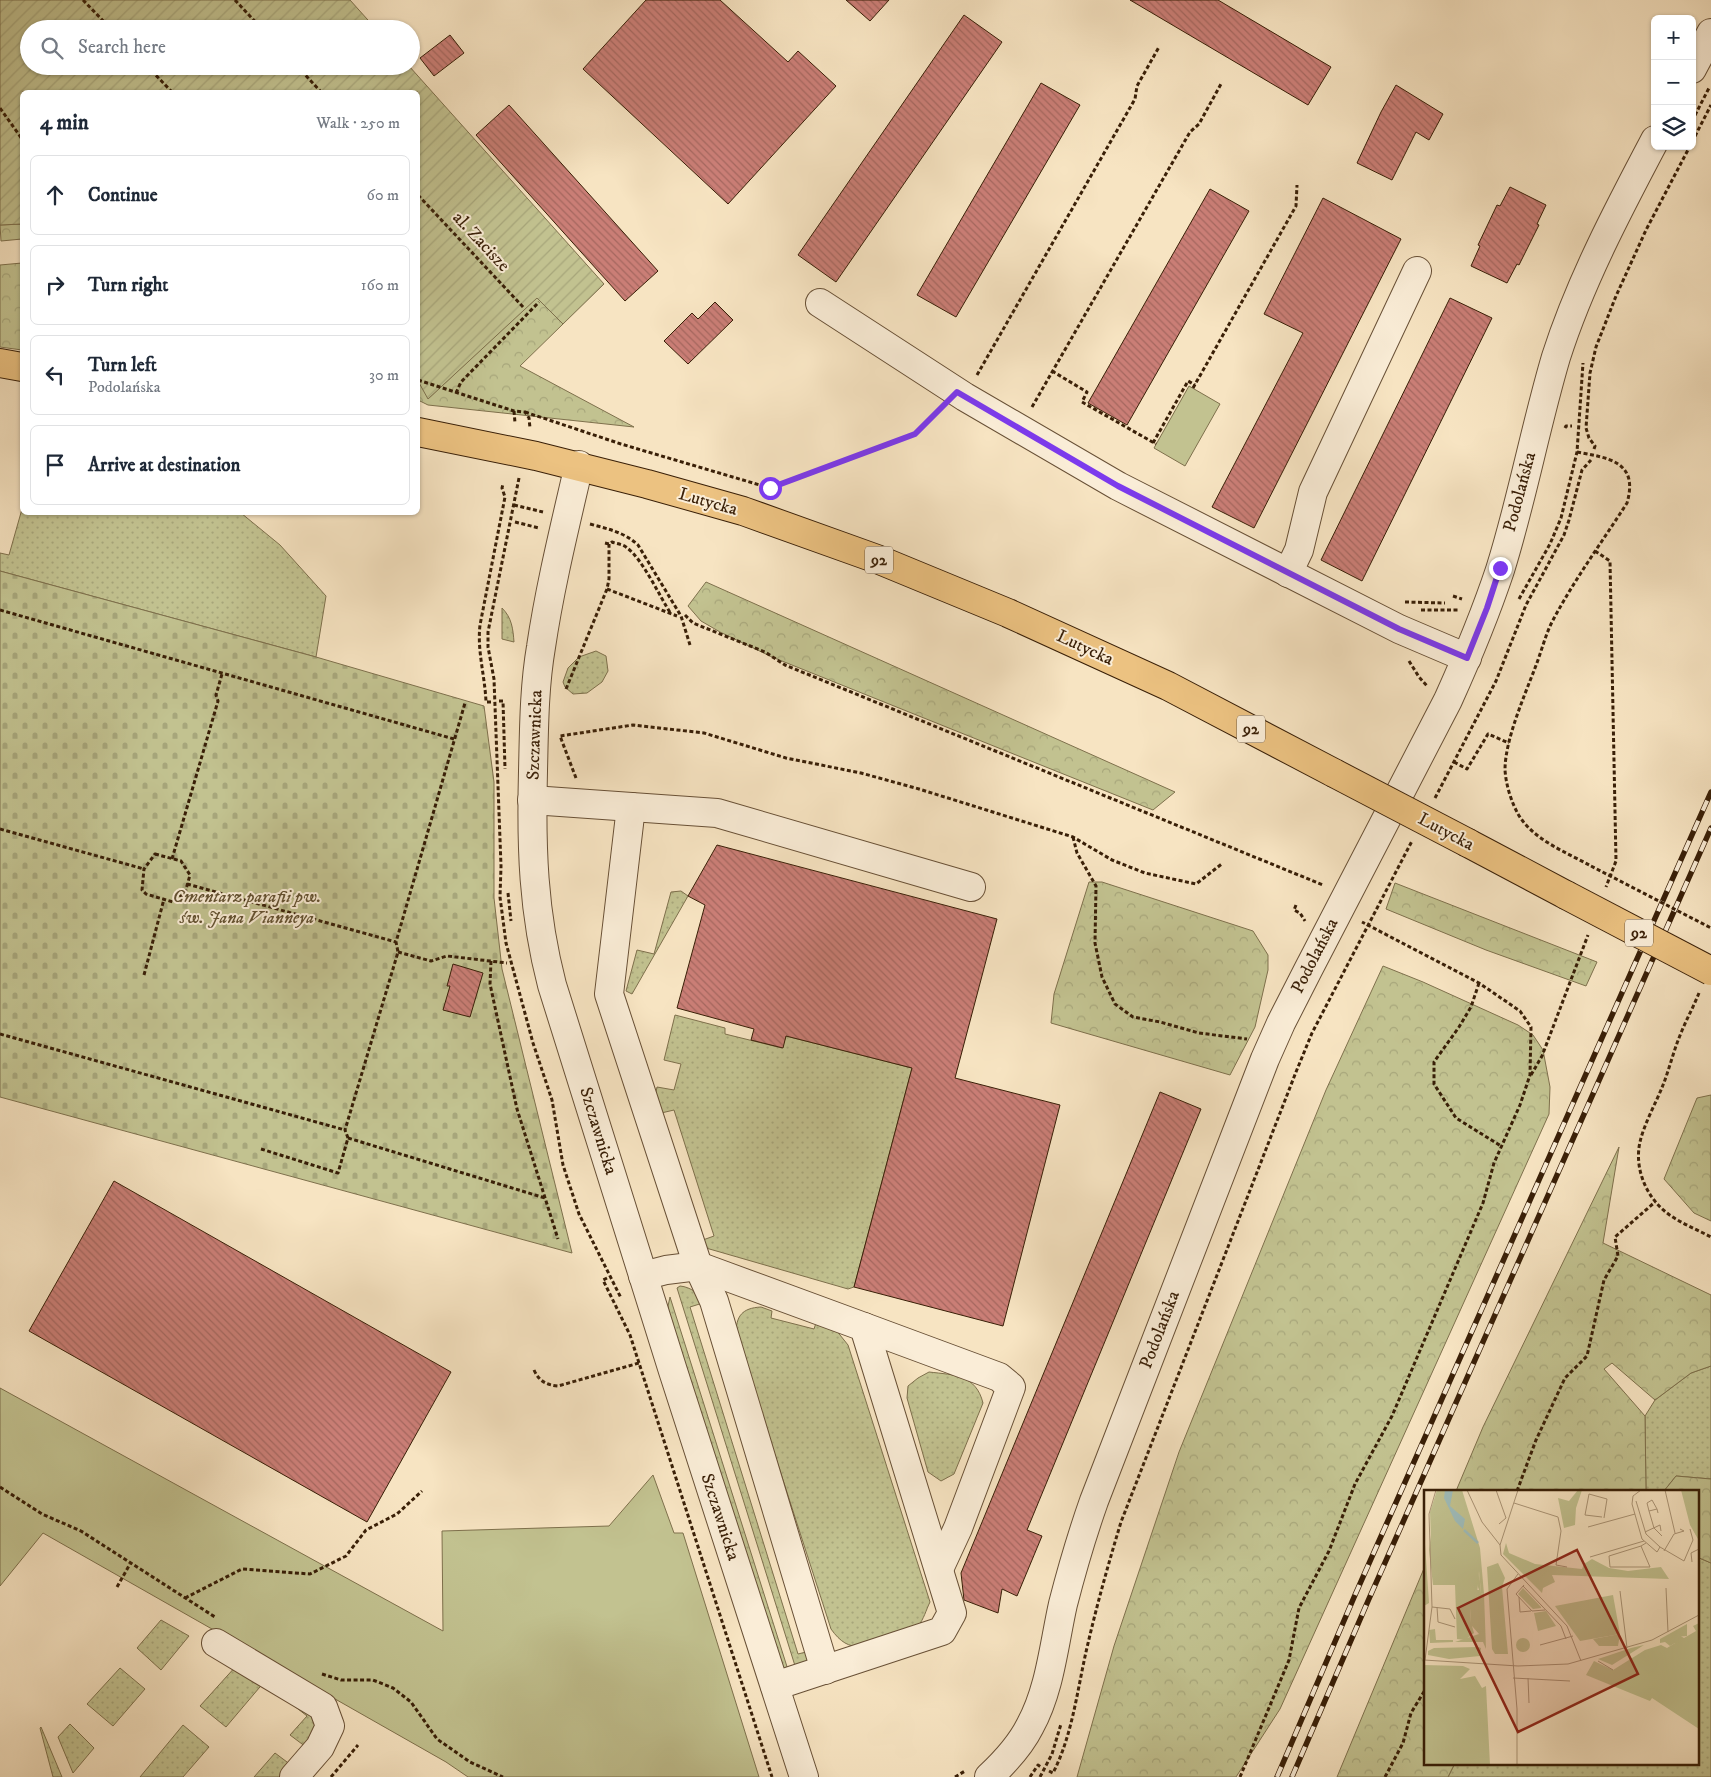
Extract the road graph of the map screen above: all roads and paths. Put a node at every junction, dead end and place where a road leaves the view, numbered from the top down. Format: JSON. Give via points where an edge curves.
{"nodes":[{"id":1,"x":83,"y":0,"type":"edge"},
{"id":2,"x":235,"y":0,"type":"edge"},
{"id":3,"x":102,"y":20,"type":"edge"},
{"id":4,"x":254,"y":20,"type":"edge"},
{"id":5,"x":1711,"y":33,"type":"edge"},
{"id":6,"x":1159,"y":47,"type":"dead end"},
{"id":7,"x":1696,"y":61,"type":"edge"},
{"id":8,"x":156,"y":75,"type":"edge"},
{"id":9,"x":305,"y":75,"type":"edge"},
{"id":10,"x":1221,"y":84,"type":"dead end"},
{"id":11,"x":1711,"y":85,"type":"edge"},
{"id":12,"x":170,"y":90,"type":"edge"},
{"id":13,"x":319,"y":90,"type":"edge"},
{"id":14,"x":1711,"y":105,"type":"edge"},
{"id":15,"x":0,"y":108,"type":"edge"},
{"id":16,"x":1696,"y":113,"type":"edge"},
{"id":17,"x":1696,"y":134,"type":"edge"},
{"id":18,"x":20,"y":136,"type":"edge"},
{"id":19,"x":1651,"y":148,"type":"edge"},
{"id":20,"x":1688,"y":150,"type":"edge"},
{"id":21,"x":1296,"y":185,"type":"dead end"},
{"id":22,"x":420,"y":197,"type":"edge"},
{"id":23,"x":1417,"y":271,"type":"dead end"},
{"id":24,"x":539,"y":302,"type":"dead end"},
{"id":25,"x":820,"y":303,"type":"dead end"},
{"id":26,"x":524,"y":308,"type":"dead end"},
{"id":27,"x":1584,"y":356,"type":"dead end"},
{"id":28,"x":0,"y":363,"type":"edge"},
{"id":29,"x":20,"y":367,"type":"edge"},
{"id":30,"x":1052,"y":372,"type":"junction"},
{"id":31,"x":420,"y":381,"type":"edge"},
{"id":32,"x":456,"y":393,"type":"junction"},
{"id":33,"x":961,"y":395,"type":"junction"},
{"id":34,"x":514,"y":411,"type":"junction"},
{"id":35,"x":524,"y":412,"type":"junction"},
{"id":36,"x":515,"y":423,"type":"dead end"},
{"id":37,"x":530,"y":426,"type":"dead end"},
{"id":38,"x":1020,"y":429,"type":"junction"},
{"id":39,"x":420,"y":432,"type":"edge"},
{"id":40,"x":1594,"y":449,"type":"dead end"},
{"id":41,"x":1577,"y":452,"type":"junction"},
{"id":42,"x":1591,"y":460,"type":"dead end"},
{"id":43,"x":578,"y":466,"type":"junction"},
{"id":44,"x":503,"y":484,"type":"dead end"},
{"id":45,"x":514,"y":505,"type":"dead end"},
{"id":46,"x":543,"y":512,"type":"dead end"},
{"id":47,"x":501,"y":518,"type":"junction"},
{"id":48,"x":506,"y":520,"type":"dead end"},
{"id":49,"x":515,"y":522,"type":"dead end"},
{"id":50,"x":540,"y":528,"type":"dead end"},
{"id":51,"x":610,"y":529,"type":"dead end"},
{"id":52,"x":1596,"y":551,"type":"junction"},
{"id":53,"x":1288,"y":573,"type":"junction"},
{"id":54,"x":607,"y":589,"type":"junction"},
{"id":55,"x":1399,"y":602,"type":"dead end"},
{"id":56,"x":1445,"y":603,"type":"dead end"},
{"id":57,"x":1517,"y":604,"type":"dead end"},
{"id":58,"x":0,"y":610,"type":"edge"},
{"id":59,"x":671,"y":614,"type":"junction"},
{"id":60,"x":685,"y":615,"type":"dead end"},
{"id":61,"x":677,"y":616,"type":"dead end"},
{"id":62,"x":1399,"y":629,"type":"junction"},
{"id":63,"x":690,"y":645,"type":"dead end"},
{"id":64,"x":1467,"y":658,"type":"junction"},
{"id":65,"x":222,"y":674,"type":"junction"},
{"id":66,"x":566,"y":689,"type":"dead end"},
{"id":67,"x":1448,"y":700,"type":"junction"},
{"id":68,"x":490,"y":702,"type":"dead end"},
{"id":69,"x":465,"y":703,"type":"dead end"},
{"id":70,"x":454,"y":739,"type":"junction"},
{"id":71,"x":1509,"y":743,"type":"junction"},
{"id":72,"x":1454,"y":762,"type":"junction"},
{"id":73,"x":532,"y":800,"type":"junction"},
{"id":74,"x":587,"y":804,"type":"junction"},
{"id":75,"x":1431,"y":805,"type":"dead end"},
{"id":76,"x":631,"y":806,"type":"junction"},
{"id":77,"x":0,"y":829,"type":"edge"},
{"id":78,"x":1073,"y":836,"type":"junction"},
{"id":79,"x":1413,"y":839,"type":"dead end"},
{"id":80,"x":172,"y":859,"type":"junction"},
{"id":81,"x":1223,"y":863,"type":"dead end"},
{"id":82,"x":144,"y":869,"type":"junction"},
{"id":83,"x":1307,"y":879,"type":"junction"},
{"id":84,"x":187,"y":884,"type":"junction"},
{"id":85,"x":1305,"y":885,"type":"dead end"},
{"id":86,"x":1326,"y":885,"type":"dead end"},
{"id":87,"x":972,"y":886,"type":"dead end"},
{"id":88,"x":1605,"y":889,"type":"dead end"},
{"id":89,"x":164,"y":899,"type":"junction"},
{"id":90,"x":1296,"y":905,"type":"dead end"},
{"id":91,"x":1294,"y":910,"type":"dead end"},
{"id":92,"x":1368,"y":925,"type":"junction"},
{"id":93,"x":1591,"y":926,"type":"dead end"},
{"id":94,"x":1711,"y":928,"type":"edge"},
{"id":95,"x":1356,"y":929,"type":"dead end"},
{"id":96,"x":396,"y":942,"type":"junction"},
{"id":97,"x":398,"y":952,"type":"junction"},
{"id":98,"x":491,"y":961,"type":"junction"},
{"id":99,"x":507,"y":963,"type":"dead end"},
{"id":100,"x":144,"y":975,"type":"dead end"},
{"id":101,"x":1707,"y":978,"type":"edge"},
{"id":102,"x":1479,"y":983,"type":"junction"},
{"id":103,"x":0,"y":1034,"type":"edge"},
{"id":104,"x":1255,"y":1040,"type":"dead end"},
{"id":105,"x":1530,"y":1075,"type":"junction"},
{"id":106,"x":345,"y":1130,"type":"junction"},
{"id":107,"x":348,"y":1138,"type":"junction"},
{"id":108,"x":1501,"y":1146,"type":"junction"},
{"id":109,"x":260,"y":1150,"type":"dead end"},
{"id":110,"x":545,"y":1198,"type":"junction"},
{"id":111,"x":1656,"y":1202,"type":"junction"},
{"id":112,"x":1711,"y":1237,"type":"edge"},
{"id":113,"x":558,"y":1238,"type":"dead end"},
{"id":114,"x":698,"y":1266,"type":"junction"},
{"id":115,"x":643,"y":1276,"type":"junction"},
{"id":116,"x":607,"y":1278,"type":"dead end"},
{"id":117,"x":864,"y":1327,"type":"junction"},
{"id":118,"x":639,"y":1363,"type":"junction"},
{"id":119,"x":534,"y":1370,"type":"dead end"},
{"id":120,"x":0,"y":1487,"type":"edge"},
{"id":121,"x":1518,"y":1490,"type":"edge"},
{"id":122,"x":422,"y":1491,"type":"dead end"},
{"id":123,"x":130,"y":1564,"type":"junction"},
{"id":124,"x":939,"y":1569,"type":"junction"},
{"id":125,"x":117,"y":1587,"type":"dead end"},
{"id":126,"x":185,"y":1598,"type":"junction"},
{"id":127,"x":216,"y":1630,"type":"joint"},
{"id":128,"x":825,"y":1670,"type":"junction"},
{"id":129,"x":315,"y":1671,"type":"dead end"},
{"id":130,"x":775,"y":1686,"type":"junction"},
{"id":131,"x":1424,"y":1692,"type":"edge"},
{"id":132,"x":1063,"y":1716,"type":"dead end"},
{"id":133,"x":358,"y":1746,"type":"dead end"},
{"id":134,"x":1041,"y":1767,"type":"dead end"},
{"id":135,"x":1049,"y":1771,"type":"dead end"},
{"id":136,"x":294,"y":1777,"type":"edge"},
{"id":137,"x":331,"y":1777,"type":"edge"},
{"id":138,"x":503,"y":1777,"type":"edge"},
{"id":139,"x":772,"y":1777,"type":"edge"},
{"id":140,"x":804,"y":1777,"type":"edge"},
{"id":141,"x":989,"y":1777,"type":"edge"},
{"id":142,"x":1030,"y":1777,"type":"edge"},
{"id":143,"x":1040,"y":1777,"type":"edge"},
{"id":144,"x":1240,"y":1777,"type":"edge"},
{"id":145,"x":1385,"y":1777,"type":"edge"}],
"edges":[{"from":1,"to":3,"type":"path"},
{"from":2,"to":4,"type":"path"},
{"from":5,"to":7,"type":"street"},
{"from":6,"to":33,"type":"path","via":[[1137,86],[1135,99]]},
{"from":8,"to":12,"type":"path"},
{"from":9,"to":13,"type":"path"},
{"from":10,"to":30,"type":"path"},
{"from":11,"to":16,"type":"path"},
{"from":14,"to":17,"type":"path"},
{"from":15,"to":18,"type":"path"},
{"from":19,"to":64,"type":"street","name":"Podolańska","via":[[1594,261],[1568,324],[1500,568]]},
{"from":20,"to":40,"type":"path","via":[[1646,230],[1600,338],[1590,373],[1584,428]]},
{"from":21,"to":30,"type":"path","via":[[1296,206],[1194,386],[1188,381],[1154,444],[1082,402],[1087,392]]},
{"from":22,"to":26,"type":"path","name":"al. Zacisze"},
{"from":23,"to":53,"type":"street","via":[[1313,492],[1299,550]]},
{"from":24,"to":32,"type":"path","via":[[461,382]]},
{"from":25,"to":33,"type":"street"},
{"from":27,"to":41,"type":"path"},
{"from":28,"to":29,"type":"main road"},
{"from":30,"to":38,"type":"path"},
{"from":31,"to":32,"type":"path"},
{"from":32,"to":34,"type":"path"},
{"from":33,"to":35,"type":"path","via":[[915,434],[770,488]]},
{"from":33,"to":38,"type":"street"},
{"from":34,"to":35,"type":"path"},
{"from":34,"to":36,"type":"path"},
{"from":35,"to":37,"type":"path"},
{"from":38,"to":53,"type":"street","via":[[1251,566]]},
{"from":39,"to":43,"type":"main road","name":"Lutycka","number":"92"},
{"from":41,"to":52,"type":"path","via":[[1610,458],[1626,471],[1629,481],[1627,503]]},
{"from":41,"to":57,"type":"path","via":[[1556,530]]},
{"from":42,"to":72,"type":"path","via":[[1582,470],[1564,535],[1517,620],[1496,681]]},
{"from":43,"to":73,"type":"street","name":"Szczawnicka","via":[[541,647],[534,705]]},
{"from":43,"to":101,"type":"main road","name":"Lutycka","number":"92","bridge":true,"via":[[743,512],[877,559],[1008,613],[1168,686],[1566,894]]},
{"from":44,"to":47,"type":"path","via":[[506,496]]},
{"from":45,"to":46,"type":"path"},
{"from":47,"to":48,"type":"path"},
{"from":47,"to":68,"type":"path","via":[[478,638],[486,702]]},
{"from":49,"to":50,"type":"path"},
{"from":51,"to":63,"type":"path","via":[[630,537],[646,555],[681,616]]},
{"from":52,"to":71,"type":"path","via":[[1551,624]]},
{"from":52,"to":88,"type":"path","via":[[1610,561],[1616,861]]},
{"from":53,"to":62,"type":"street"},
{"from":54,"to":59,"type":"path"},
{"from":54,"to":59,"type":"path","via":[[607,544],[612,542],[623,545],[637,557]]},
{"from":54,"to":66,"type":"path"},
{"from":55,"to":56,"type":"path"},
{"from":58,"to":65,"type":"path"},
{"from":59,"to":61,"type":"path"},
{"from":60,"to":83,"type":"path","via":[[693,623],[765,652],[785,665]]},
{"from":62,"to":64,"type":"street"},
{"from":62,"to":67,"type":"path","via":[[1404,652],[1419,677],[1437,695]]},
{"from":64,"to":67,"type":"street","name":"Podolańska"},
{"from":65,"to":70,"type":"path"},
{"from":65,"to":80,"type":"path","via":[[216,695],[218,701]]},
{"from":67,"to":141,"type":"street","name":"Podolańska","via":[[1269,1050],[1094,1501],[1074,1562],[1037,1711],[1016,1748]]},
{"from":69,"to":70,"type":"path"},
{"from":70,"to":96,"type":"path"},
{"from":71,"to":72,"type":"path","via":[[1488,734],[1467,769]]},
{"from":71,"to":94,"type":"path","bridge":true,"via":[[1505,770],[1509,794],[1532,832]]},
{"from":72,"to":75,"type":"path"},
{"from":73,"to":74,"type":"street"},
{"from":73,"to":115,"type":"street","name":"Szczawnicka","via":[[534,886],[545,958]]},
{"from":74,"to":76,"type":"street"},
{"from":74,"to":78,"type":"path","via":[[560,736],[633,725],[704,732],[786,758],[920,789]]},
{"from":76,"to":87,"type":"street","via":[[717,813]]},
{"from":76,"to":114,"type":"street","via":[[608,994]]},
{"from":77,"to":82,"type":"path"},
{"from":78,"to":81,"type":"path","via":[[1112,860],[1145,873],[1196,884]]},
{"from":78,"to":104,"type":"path","via":[[1077,853],[1096,886],[1095,944],[1102,977],[1115,1004],[1133,1017],[1199,1033]]},
{"from":79,"to":92,"type":"path"},
{"from":80,"to":82,"type":"path","via":[[155,854]]},
{"from":80,"to":84,"type":"path","via":[[182,861],[190,875]]},
{"from":82,"to":89,"type":"path","via":[[142,890]]},
{"from":83,"to":85,"type":"path"},
{"from":83,"to":86,"type":"path"},
{"from":84,"to":89,"type":"path","via":[[185,893],[173,902]]},
{"from":84,"to":96,"type":"path"},
{"from":89,"to":100,"type":"path"},
{"from":90,"to":91,"type":"path"},
{"from":92,"to":95,"type":"path","via":[[1360,921]]},
{"from":92,"to":102,"type":"path"},
{"from":92,"to":135,"type":"path","via":[[1306,1048],[1121,1522],[1105,1574],[1067,1737],[1053,1773]]},
{"from":93,"to":105,"type":"path","via":[[1542,1056]]},
{"from":96,"to":97,"type":"path"},
{"from":97,"to":98,"type":"path","via":[[431,961],[447,956]]},
{"from":97,"to":106,"type":"path"},
{"from":98,"to":99,"type":"path"},
{"from":98,"to":110,"type":"path","via":[[490,984],[517,1108]]},
{"from":101,"to":111,"type":"path","via":[[1679,1037],[1640,1141],[1641,1176]]},
{"from":102,"to":105,"type":"path","via":[[1520,1011],[1531,1027]]},
{"from":102,"to":108,"type":"path","via":[[1467,1014],[1434,1062],[1434,1084],[1456,1118]]},
{"from":103,"to":106,"type":"path"},
{"from":105,"to":108,"type":"path"},
{"from":106,"to":107,"type":"path"},
{"from":107,"to":109,"type":"path","via":[[338,1173]]},
{"from":107,"to":110,"type":"path"},
{"from":108,"to":144,"type":"path","via":[[1483,1202],[1392,1416],[1354,1484],[1329,1551],[1299,1608],[1289,1660]]},
{"from":110,"to":113,"type":"path"},
{"from":111,"to":112,"type":"path","via":[[1665,1212]]},
{"from":111,"to":121,"type":"path","via":[[1615,1236],[1618,1256],[1604,1280],[1587,1356],[1565,1378],[1536,1440]]},
{"from":114,"to":115,"type":"street"},
{"from":114,"to":117,"type":"street"},
{"from":114,"to":128,"type":"street","via":[[714,1301]]},
{"from":115,"to":130,"type":"street","name":"Szczawnicka"},
{"from":116,"to":118,"type":"path","via":[[603,1280],[626,1325]]},
{"from":117,"to":124,"type":"street"},
{"from":117,"to":124,"type":"street","via":[[1000,1376],[1011,1387],[958,1528]]},
{"from":118,"to":119,"type":"path","via":[[558,1386],[542,1382]]},
{"from":118,"to":139,"type":"path"},
{"from":120,"to":123,"type":"path","via":[[42,1514],[81,1531]]},
{"from":122,"to":126,"type":"path","via":[[397,1514],[366,1530],[346,1556],[310,1574],[242,1569]]},
{"from":123,"to":125,"type":"path"},
{"from":123,"to":126,"type":"path"},
{"from":124,"to":128,"type":"street","via":[[952,1613],[942,1632]]},
{"from":126,"to":127,"type":"path"},
{"from":127,"to":136,"type":"street","via":[[323,1707],[330,1726],[320,1747]]},
{"from":128,"to":130,"type":"street"},
{"from":129,"to":138,"type":"path","via":[[341,1680],[373,1680],[393,1688],[410,1702],[437,1739],[470,1762]]},
{"from":130,"to":140,"type":"street","name":"Szczawnicka"},
{"from":131,"to":145,"type":"path","via":[[1411,1713],[1403,1743]]},
{"from":132,"to":143,"type":"path","via":[[1052,1754]]},
{"from":133,"to":137,"type":"path"},
{"from":134,"to":142,"type":"path","via":[[1038,1765]]}]}
